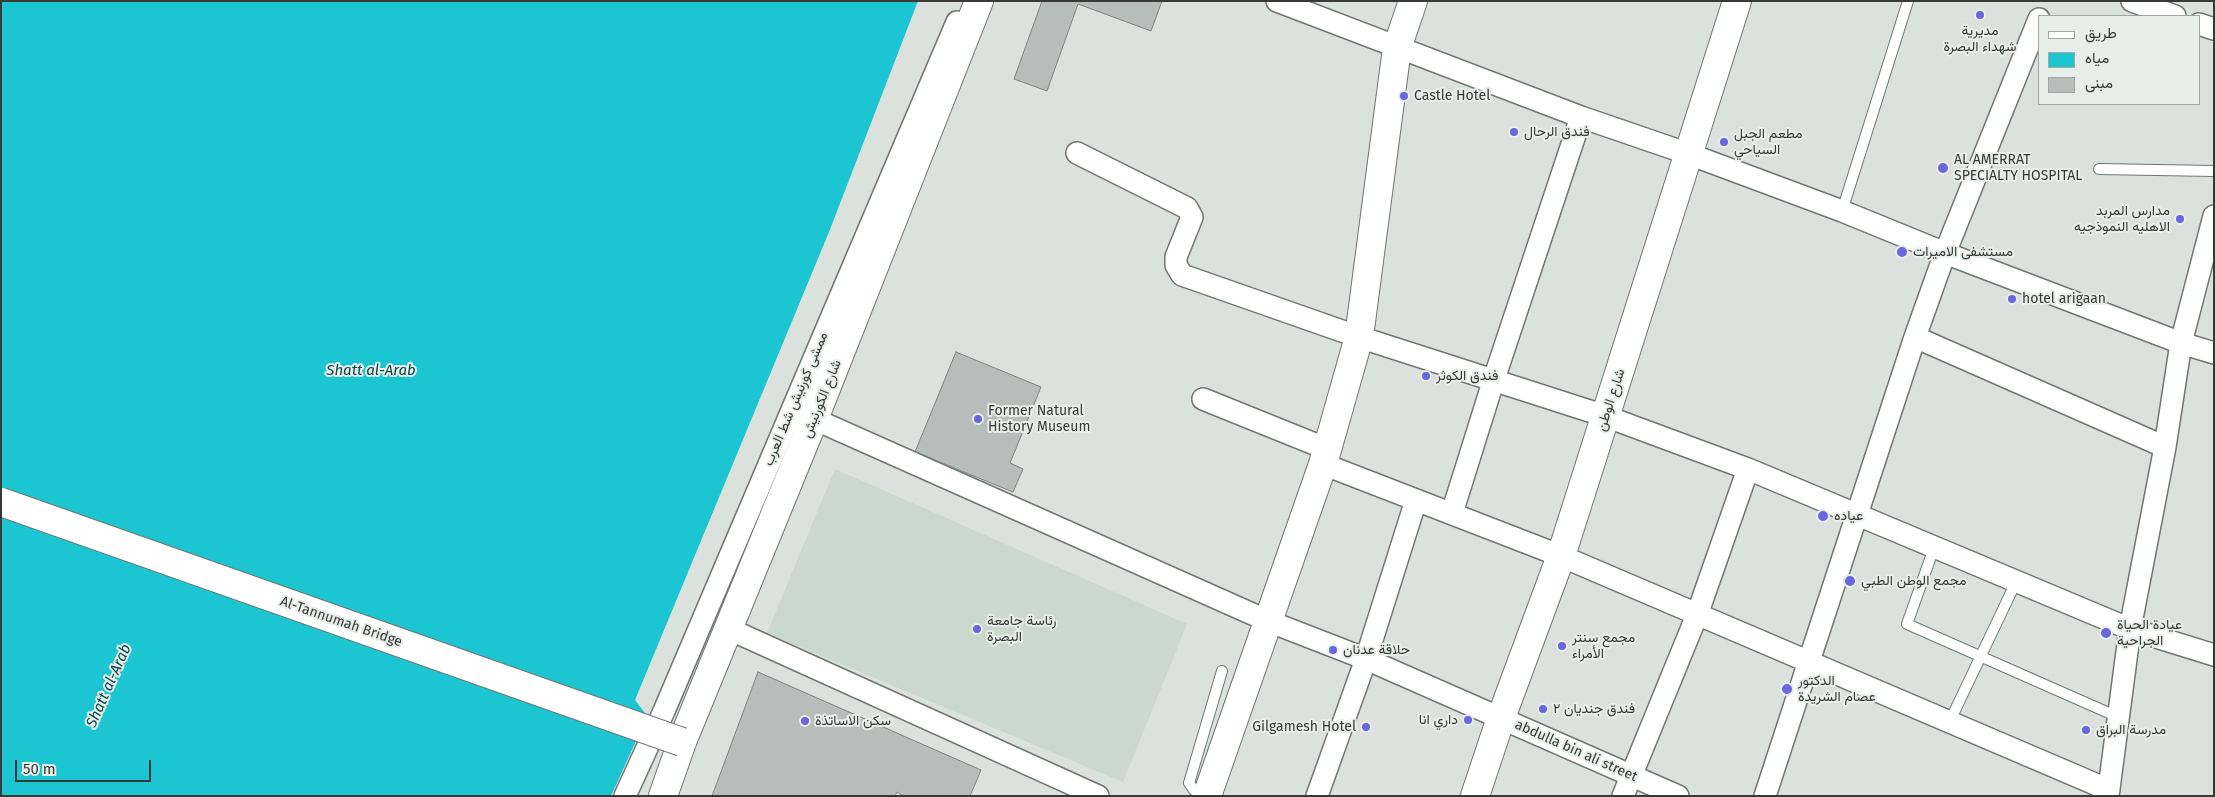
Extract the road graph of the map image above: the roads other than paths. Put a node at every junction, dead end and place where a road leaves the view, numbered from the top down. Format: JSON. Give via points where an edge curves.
{"nodes":[{"id":1,"x":966,"y":1,"type":"edge"},
{"id":2,"x":980,"y":1,"type":"edge"},
{"id":3,"x":1277,"y":1,"type":"edge"},
{"id":4,"x":1413,"y":1,"type":"edge"},
{"id":5,"x":1737,"y":1,"type":"edge"},
{"id":6,"x":1908,"y":1,"type":"edge"},
{"id":7,"x":2046,"y":1,"type":"edge"},
{"id":8,"x":2132,"y":1,"type":"edge"},
{"id":9,"x":2040,"y":15,"type":"edge"},
{"id":10,"x":2173,"y":15,"type":"edge"},
{"id":11,"x":2038,"y":20,"type":"edge"},
{"id":12,"x":2200,"y":24,"type":"edge"},
{"id":13,"x":2214,"y":30,"type":"edge"},
{"id":14,"x":1397,"y":48,"type":"junction"},
{"id":15,"x":1581,"y":117,"type":"junction"},
{"id":16,"x":1077,"y":152,"type":"dead end"},
{"id":17,"x":1689,"y":154,"type":"junction"},
{"id":18,"x":2099,"y":169,"type":"dead end"},
{"id":19,"x":2214,"y":171,"type":"edge"},
{"id":20,"x":1842,"y":211,"type":"junction"},
{"id":21,"x":2214,"y":216,"type":"edge"},
{"id":22,"x":1945,"y":253,"type":"junction"},
{"id":23,"x":1359,"y":336,"type":"junction"},
{"id":24,"x":1915,"y":337,"type":"junction"},
{"id":25,"x":2181,"y":342,"type":"junction"},
{"id":26,"x":2214,"y":353,"type":"edge"},
{"id":27,"x":1494,"y":379,"type":"junction"},
{"id":28,"x":1203,"y":399,"type":"dead end"},
{"id":29,"x":1606,"y":416,"type":"junction"},
{"id":30,"x":814,"y":419,"type":"junction"},
{"id":31,"x":2166,"y":447,"type":"junction"},
{"id":32,"x":1325,"y":456,"type":"junction"},
{"id":33,"x":1748,"y":469,"type":"junction"},
{"id":34,"x":1416,"y":500,"type":"junction"},
{"id":35,"x":1,"y":502,"type":"edge"},
{"id":36,"x":1452,"y":513,"type":"junction"},
{"id":37,"x":1858,"y":515,"type":"junction"},
{"id":38,"x":1934,"y":548,"type":"junction"},
{"id":39,"x":1561,"y":556,"type":"junction"},
{"id":40,"x":2016,"y":582,"type":"junction"},
{"id":41,"x":1697,"y":615,"type":"junction"},
{"id":42,"x":1268,"y":621,"type":"junction"},
{"id":43,"x":729,"y":629,"type":"junction"},
{"id":44,"x":2130,"y":629,"type":"junction"},
{"id":45,"x":2214,"y":655,"type":"edge"},
{"id":46,"x":1980,"y":657,"type":"junction"},
{"id":47,"x":1366,"y":659,"type":"junction"},
{"id":48,"x":1809,"y":664,"type":"junction"},
{"id":49,"x":1222,"y":670,"type":"dead end"},
{"id":50,"x":2118,"y":717,"type":"junction"},
{"id":51,"x":1501,"y":718,"type":"junction"},
{"id":52,"x":1949,"y":723,"type":"junction"},
{"id":53,"x":682,"y":742,"type":"junction"},
{"id":54,"x":1631,"y":775,"type":"junction"},
{"id":55,"x":2108,"y":793,"type":"edge"},
{"id":56,"x":625,"y":796,"type":"edge"},
{"id":57,"x":663,"y":796,"type":"edge"},
{"id":58,"x":1098,"y":796,"type":"edge"},
{"id":59,"x":1202,"y":796,"type":"edge"},
{"id":60,"x":1207,"y":796,"type":"edge"},
{"id":61,"x":1318,"y":796,"type":"edge"},
{"id":62,"x":1476,"y":796,"type":"edge"},
{"id":63,"x":1623,"y":796,"type":"edge"},
{"id":64,"x":1678,"y":796,"type":"edge"},
{"id":65,"x":1765,"y":796,"type":"edge"}],
"edges":[{"from":1,"to":56,"type":"street","name":"ممشى كورنيش شط العرب"},
{"from":2,"to":30,"type":"main road","name":"شارع الكورنيش"},
{"from":3,"to":14,"type":"street"},
{"from":4,"to":14,"type":"main road"},
{"from":5,"to":17,"type":"main road","name":"شارع الوطن"},
{"from":6,"to":20,"type":"lane"},
{"from":7,"to":9,"type":"street"},
{"from":8,"to":10,"type":"street"},
{"from":11,"to":22,"type":"street"},
{"from":12,"to":13,"type":"street"},
{"from":14,"to":15,"type":"street"},
{"from":14,"to":23,"type":"main road"},
{"from":15,"to":17,"type":"street"},
{"from":15,"to":27,"type":"street"},
{"from":16,"to":23,"type":"street","via":[[1187,208],[1192,217],[1176,257],[1176,265],[1182,275]]},
{"from":17,"to":20,"type":"street"},
{"from":17,"to":29,"type":"main road","name":"شارع الوطن"},
{"from":18,"to":19,"type":"lane"},
{"from":20,"to":22,"type":"street"},
{"from":21,"to":25,"type":"street"},
{"from":22,"to":24,"type":"street"},
{"from":22,"to":25,"type":"street"},
{"from":23,"to":27,"type":"street"},
{"from":23,"to":32,"type":"main road"},
{"from":24,"to":31,"type":"street"},
{"from":24,"to":37,"type":"street"},
{"from":25,"to":26,"type":"street"},
{"from":25,"to":31,"type":"street"},
{"from":27,"to":29,"type":"street"},
{"from":27,"to":36,"type":"street"},
{"from":28,"to":32,"type":"street"},
{"from":29,"to":33,"type":"street"},
{"from":29,"to":39,"type":"main road","name":"شارع الوطن"},
{"from":30,"to":42,"type":"street","name":"abdulla bin ali street"},
{"from":30,"to":43,"type":"main road","name":"شارع الكورنيش"},
{"from":31,"to":44,"type":"street"},
{"from":32,"to":34,"type":"street"},
{"from":32,"to":42,"type":"main road"},
{"from":33,"to":37,"type":"street"},
{"from":33,"to":41,"type":"street"},
{"from":34,"to":36,"type":"street"},
{"from":34,"to":47,"type":"street"},
{"from":35,"to":53,"type":"main road","name":"Al-Tannumah Bridge","bridge":true},
{"from":36,"to":39,"type":"street"},
{"from":37,"to":38,"type":"street"},
{"from":37,"to":48,"type":"street"},
{"from":38,"to":40,"type":"street"},
{"from":38,"to":46,"type":"lane","via":[[1907,624]]},
{"from":39,"to":41,"type":"street"},
{"from":39,"to":51,"type":"main road","name":"شارع الوطن"},
{"from":40,"to":44,"type":"street"},
{"from":40,"to":46,"type":"lane"},
{"from":41,"to":48,"type":"street"},
{"from":41,"to":54,"type":"street"},
{"from":42,"to":47,"type":"street","name":"abdulla bin ali street"},
{"from":42,"to":60,"type":"main road"},
{"from":43,"to":53,"type":"main road","name":"شارع الكورنيش"},
{"from":43,"to":58,"type":"street"},
{"from":44,"to":45,"type":"street"},
{"from":44,"to":50,"type":"street"},
{"from":46,"to":50,"type":"lane"},
{"from":46,"to":52,"type":"lane"},
{"from":47,"to":51,"type":"street","name":"abdulla bin ali street"},
{"from":47,"to":61,"type":"street"},
{"from":48,"to":52,"type":"street"},
{"from":48,"to":65,"type":"street"},
{"from":49,"to":59,"type":"lane","via":[[1189,783]]},
{"from":50,"to":55,"type":"street"},
{"from":51,"to":54,"type":"street","name":"abdulla bin ali street"},
{"from":51,"to":62,"type":"main road","name":"شارع الوطن"},
{"from":52,"to":55,"type":"street"},
{"from":53,"to":57,"type":"main road","name":"شارع الكورنيش"},
{"from":54,"to":63,"type":"street"},
{"from":54,"to":64,"type":"street","name":"abdulla bin ali street"}]}
